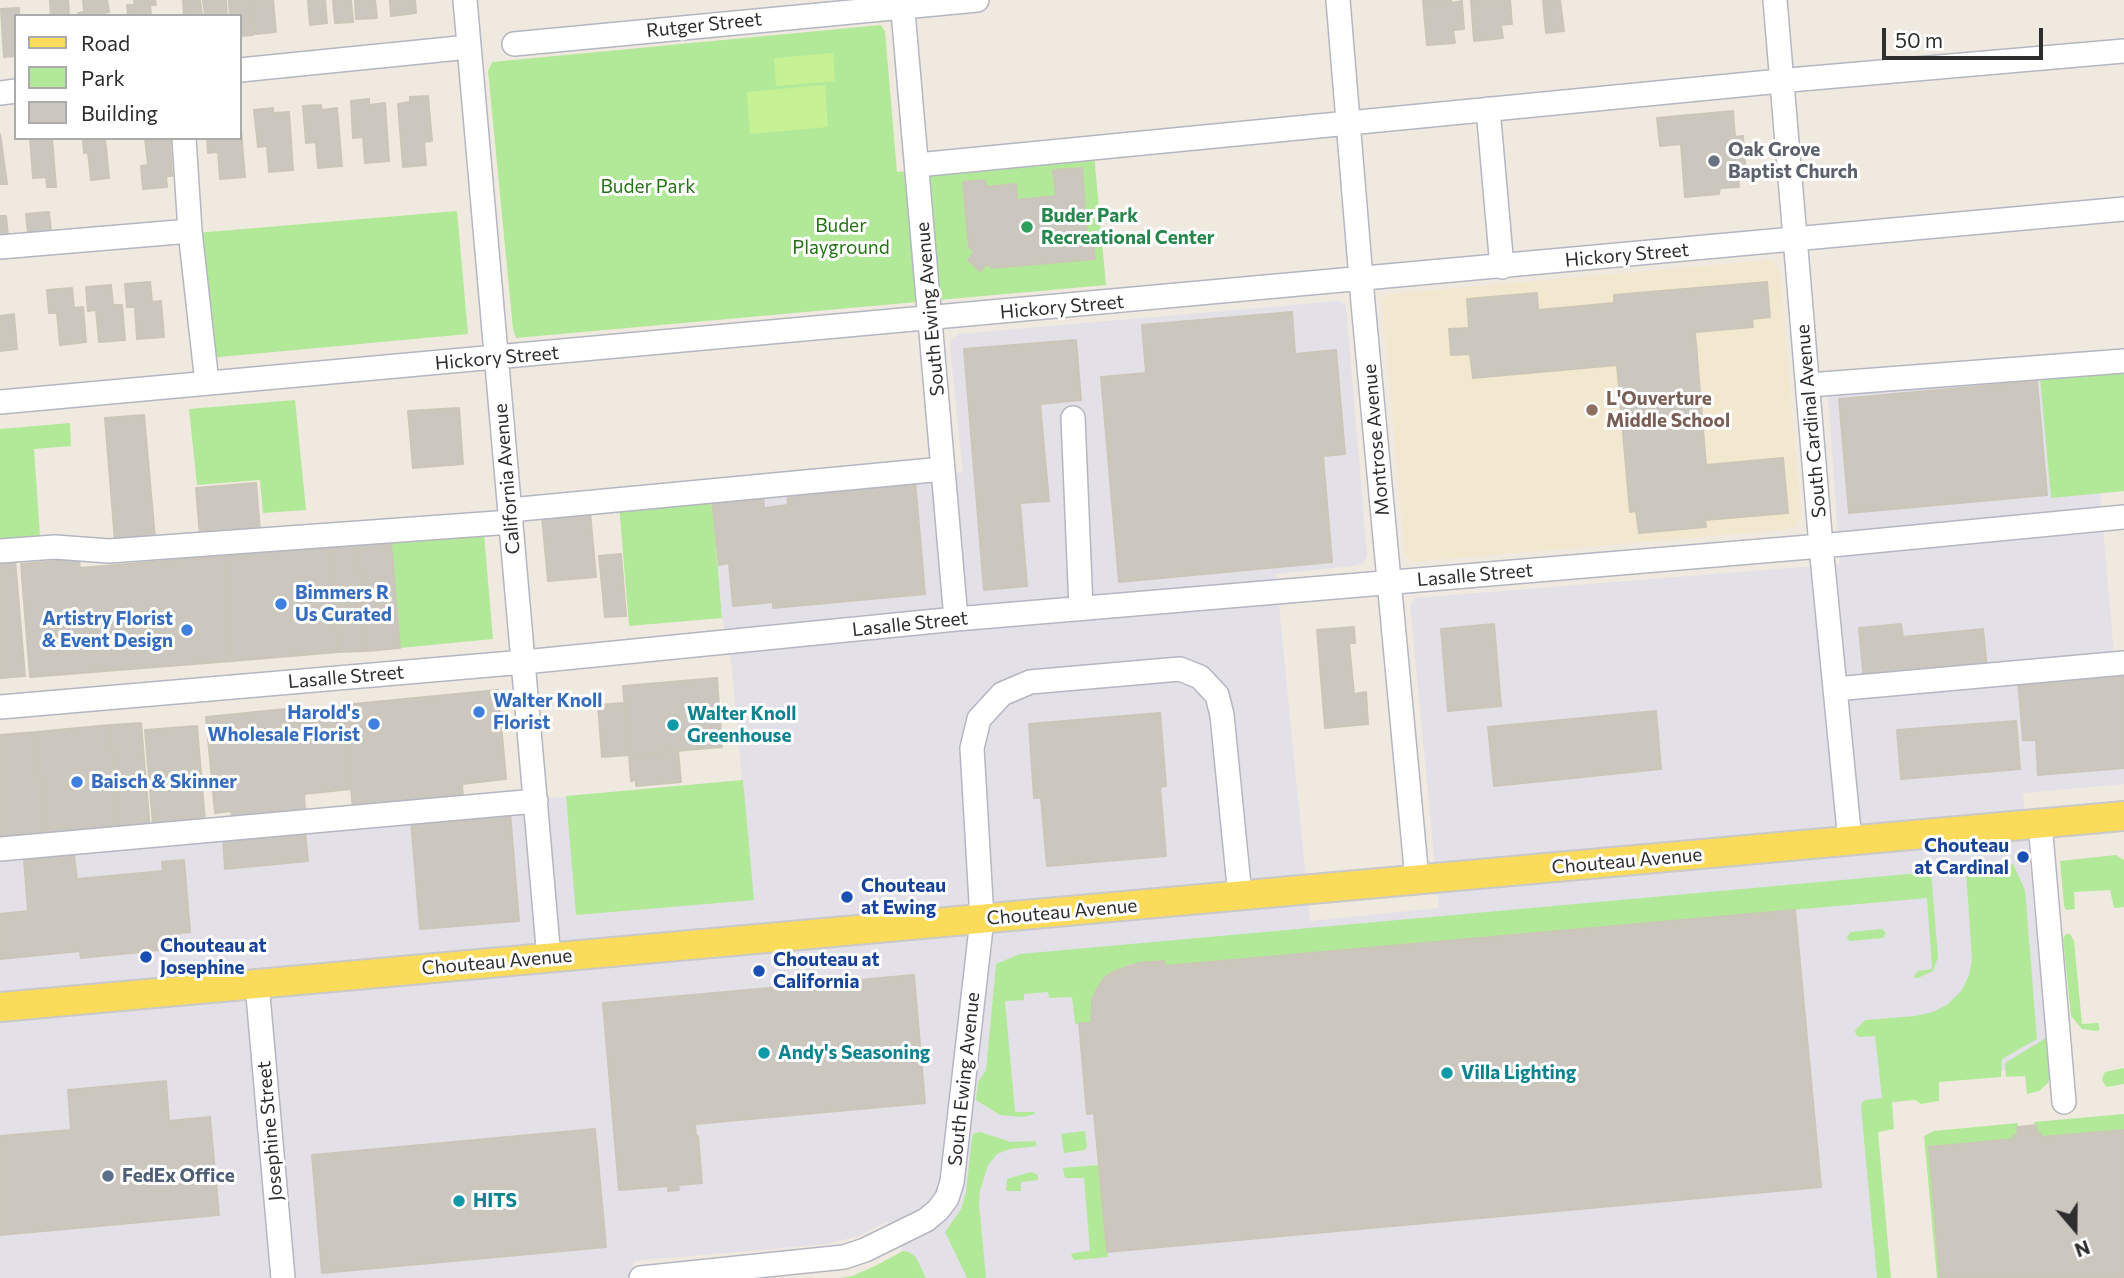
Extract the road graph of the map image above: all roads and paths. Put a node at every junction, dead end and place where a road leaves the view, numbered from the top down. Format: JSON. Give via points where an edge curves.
{"nodes":[{"id":1,"x":465,"y":0,"type":"edge"},
{"id":2,"x":977,"y":0,"type":"edge"},
{"id":3,"x":1338,"y":0,"type":"edge"},
{"id":4,"x":1775,"y":0,"type":"edge"},
{"id":5,"x":902,"y":3,"type":"edge"},
{"id":6,"x":514,"y":44,"type":"dead end"},
{"id":7,"x":469,"y":47,"type":"junction"},
{"id":8,"x":2124,"y":51,"type":"edge"},
{"id":9,"x":242,"y":70,"type":"edge"},
{"id":10,"x":1781,"y":80,"type":"junction"},
{"id":11,"x":1488,"y":109,"type":"junction"},
{"id":12,"x":1347,"y":122,"type":"junction"},
{"id":13,"x":184,"y":140,"type":"edge"},
{"id":14,"x":917,"y":165,"type":"junction"},
{"id":15,"x":2124,"y":209,"type":"edge"},
{"id":16,"x":190,"y":231,"type":"junction"},
{"id":17,"x":1796,"y":240,"type":"junction"},
{"id":18,"x":0,"y":247,"type":"edge"},
{"id":19,"x":1502,"y":267,"type":"junction"},
{"id":20,"x":1361,"y":280,"type":"junction"},
{"id":21,"x":931,"y":319,"type":"junction"},
{"id":22,"x":496,"y":358,"type":"junction"},
{"id":23,"x":2124,"y":361,"type":"edge"},
{"id":24,"x":207,"y":383,"type":"junction"},
{"id":25,"x":1809,"y":385,"type":"junction"},
{"id":26,"x":0,"y":402,"type":"edge"},
{"id":27,"x":1073,"y":418,"type":"dead end"},
{"id":28,"x":943,"y":469,"type":"junction"},
{"id":29,"x":511,"y":516,"type":"junction"},
{"id":30,"x":2124,"y":517,"type":"edge"},
{"id":31,"x":1821,"y":546,"type":"junction"},
{"id":32,"x":0,"y":551,"type":"edge"},
{"id":33,"x":1389,"y":583,"type":"junction"},
{"id":34,"x":1081,"y":608,"type":"junction"},
{"id":35,"x":956,"y":619,"type":"junction"},
{"id":36,"x":523,"y":662,"type":"junction"},
{"id":37,"x":2124,"y":663,"type":"edge"},
{"id":38,"x":1835,"y":690,"type":"junction"},
{"id":39,"x":0,"y":707,"type":"edge"},
{"id":40,"x":536,"y":802,"type":"junction"},
{"id":41,"x":2124,"y":816,"type":"edge"},
{"id":42,"x":2040,"y":823,"type":"junction"},
{"id":43,"x":1850,"y":841,"type":"junction"},
{"id":44,"x":0,"y":849,"type":"edge"},
{"id":45,"x":1417,"y":879,"type":"junction"},
{"id":46,"x":1240,"y":896,"type":"junction"},
{"id":47,"x":982,"y":919,"type":"junction"},
{"id":48,"x":549,"y":958,"type":"junction"},
{"id":49,"x":257,"y":984,"type":"junction"},
{"id":50,"x":0,"y":1007,"type":"edge"},
{"id":51,"x":2064,"y":1102,"type":"dead end"},
{"id":52,"x":283,"y":1278,"type":"edge"},
{"id":53,"x":641,"y":1278,"type":"edge"}],
"edges":[{"from":1,"to":7,"type":"street","name":"California Avenue"},
{"from":2,"to":5,"type":"street","name":"Rutger Street"},
{"from":3,"to":12,"type":"street","name":"Montrose Avenue"},
{"from":4,"to":10,"type":"street","name":"South Cardinal Avenue"},
{"from":5,"to":6,"type":"street","name":"Rutger Street"},
{"from":5,"to":14,"type":"street","name":"South Ewing Avenue"},
{"from":7,"to":9,"type":"street"},
{"from":7,"to":22,"type":"street","name":"California Avenue"},
{"from":8,"to":10,"type":"street"},
{"from":10,"to":11,"type":"street"},
{"from":10,"to":17,"type":"street","name":"South Cardinal Avenue"},
{"from":11,"to":12,"type":"street"},
{"from":11,"to":19,"type":"street"},
{"from":12,"to":14,"type":"street"},
{"from":12,"to":20,"type":"street","name":"Montrose Avenue"},
{"from":13,"to":16,"type":"street"},
{"from":14,"to":21,"type":"street","name":"South Ewing Avenue"},
{"from":15,"to":17,"type":"street","name":"Hickory Street"},
{"from":16,"to":18,"type":"street"},
{"from":16,"to":24,"type":"street"},
{"from":17,"to":19,"type":"street","name":"Hickory Street"},
{"from":17,"to":25,"type":"street","name":"South Cardinal Avenue"},
{"from":19,"to":20,"type":"street","name":"Hickory Street"},
{"from":20,"to":21,"type":"street","name":"Hickory Street"},
{"from":20,"to":33,"type":"street","name":"Montrose Avenue"},
{"from":21,"to":22,"type":"street","name":"Hickory Street"},
{"from":21,"to":28,"type":"street","name":"South Ewing Avenue"},
{"from":22,"to":24,"type":"street","name":"Hickory Street"},
{"from":22,"to":29,"type":"street","name":"California Avenue"},
{"from":23,"to":25,"type":"street"},
{"from":24,"to":26,"type":"street","name":"Hickory Street"},
{"from":25,"to":31,"type":"street","name":"South Cardinal Avenue"},
{"from":27,"to":34,"type":"street"},
{"from":28,"to":29,"type":"street"},
{"from":28,"to":35,"type":"street","name":"South Ewing Avenue"},
{"from":29,"to":32,"type":"street","via":[[109,551],[55,547]]},
{"from":29,"to":36,"type":"street","name":"California Avenue"},
{"from":30,"to":31,"type":"street","name":"Lasalle Street"},
{"from":31,"to":33,"type":"street","name":"Lasalle Street"},
{"from":31,"to":38,"type":"street","name":"South Cardinal Avenue"},
{"from":33,"to":34,"type":"street","name":"Lasalle Street"},
{"from":33,"to":45,"type":"street","name":"Montrose Avenue"},
{"from":34,"to":35,"type":"street","name":"Lasalle Street"},
{"from":35,"to":36,"type":"street","name":"Lasalle Street"},
{"from":36,"to":39,"type":"street","name":"Lasalle Street"},
{"from":36,"to":40,"type":"street","name":"California Avenue"},
{"from":37,"to":38,"type":"street"},
{"from":38,"to":43,"type":"street","name":"South Cardinal Avenue"},
{"from":40,"to":44,"type":"street"},
{"from":40,"to":48,"type":"street","name":"California Avenue"},
{"from":41,"to":42,"type":"main road","name":"Chouteau Avenue"},
{"from":42,"to":43,"type":"main road","name":"Chouteau Avenue"},
{"from":42,"to":51,"type":"street"},
{"from":43,"to":45,"type":"main road","name":"Chouteau Avenue"},
{"from":45,"to":46,"type":"main road","name":"Chouteau Avenue"},
{"from":46,"to":47,"type":"main road","name":"Chouteau Avenue"},
{"from":46,"to":47,"type":"street","name":"South Ewing Avenue","via":[[1217,695],[1200,677],[1180,668],[1030,682],[1002,694],[979,719],[972,748]]},
{"from":47,"to":48,"type":"main road","name":"Chouteau Avenue"},
{"from":47,"to":53,"type":"street","name":"South Ewing Avenue","via":[[952,1182],[938,1210],[918,1224],[844,1257]]},
{"from":48,"to":49,"type":"main road","name":"Chouteau Avenue"},
{"from":49,"to":50,"type":"main road","name":"Chouteau Avenue"},
{"from":49,"to":52,"type":"street","name":"Josephine Street"}]}
